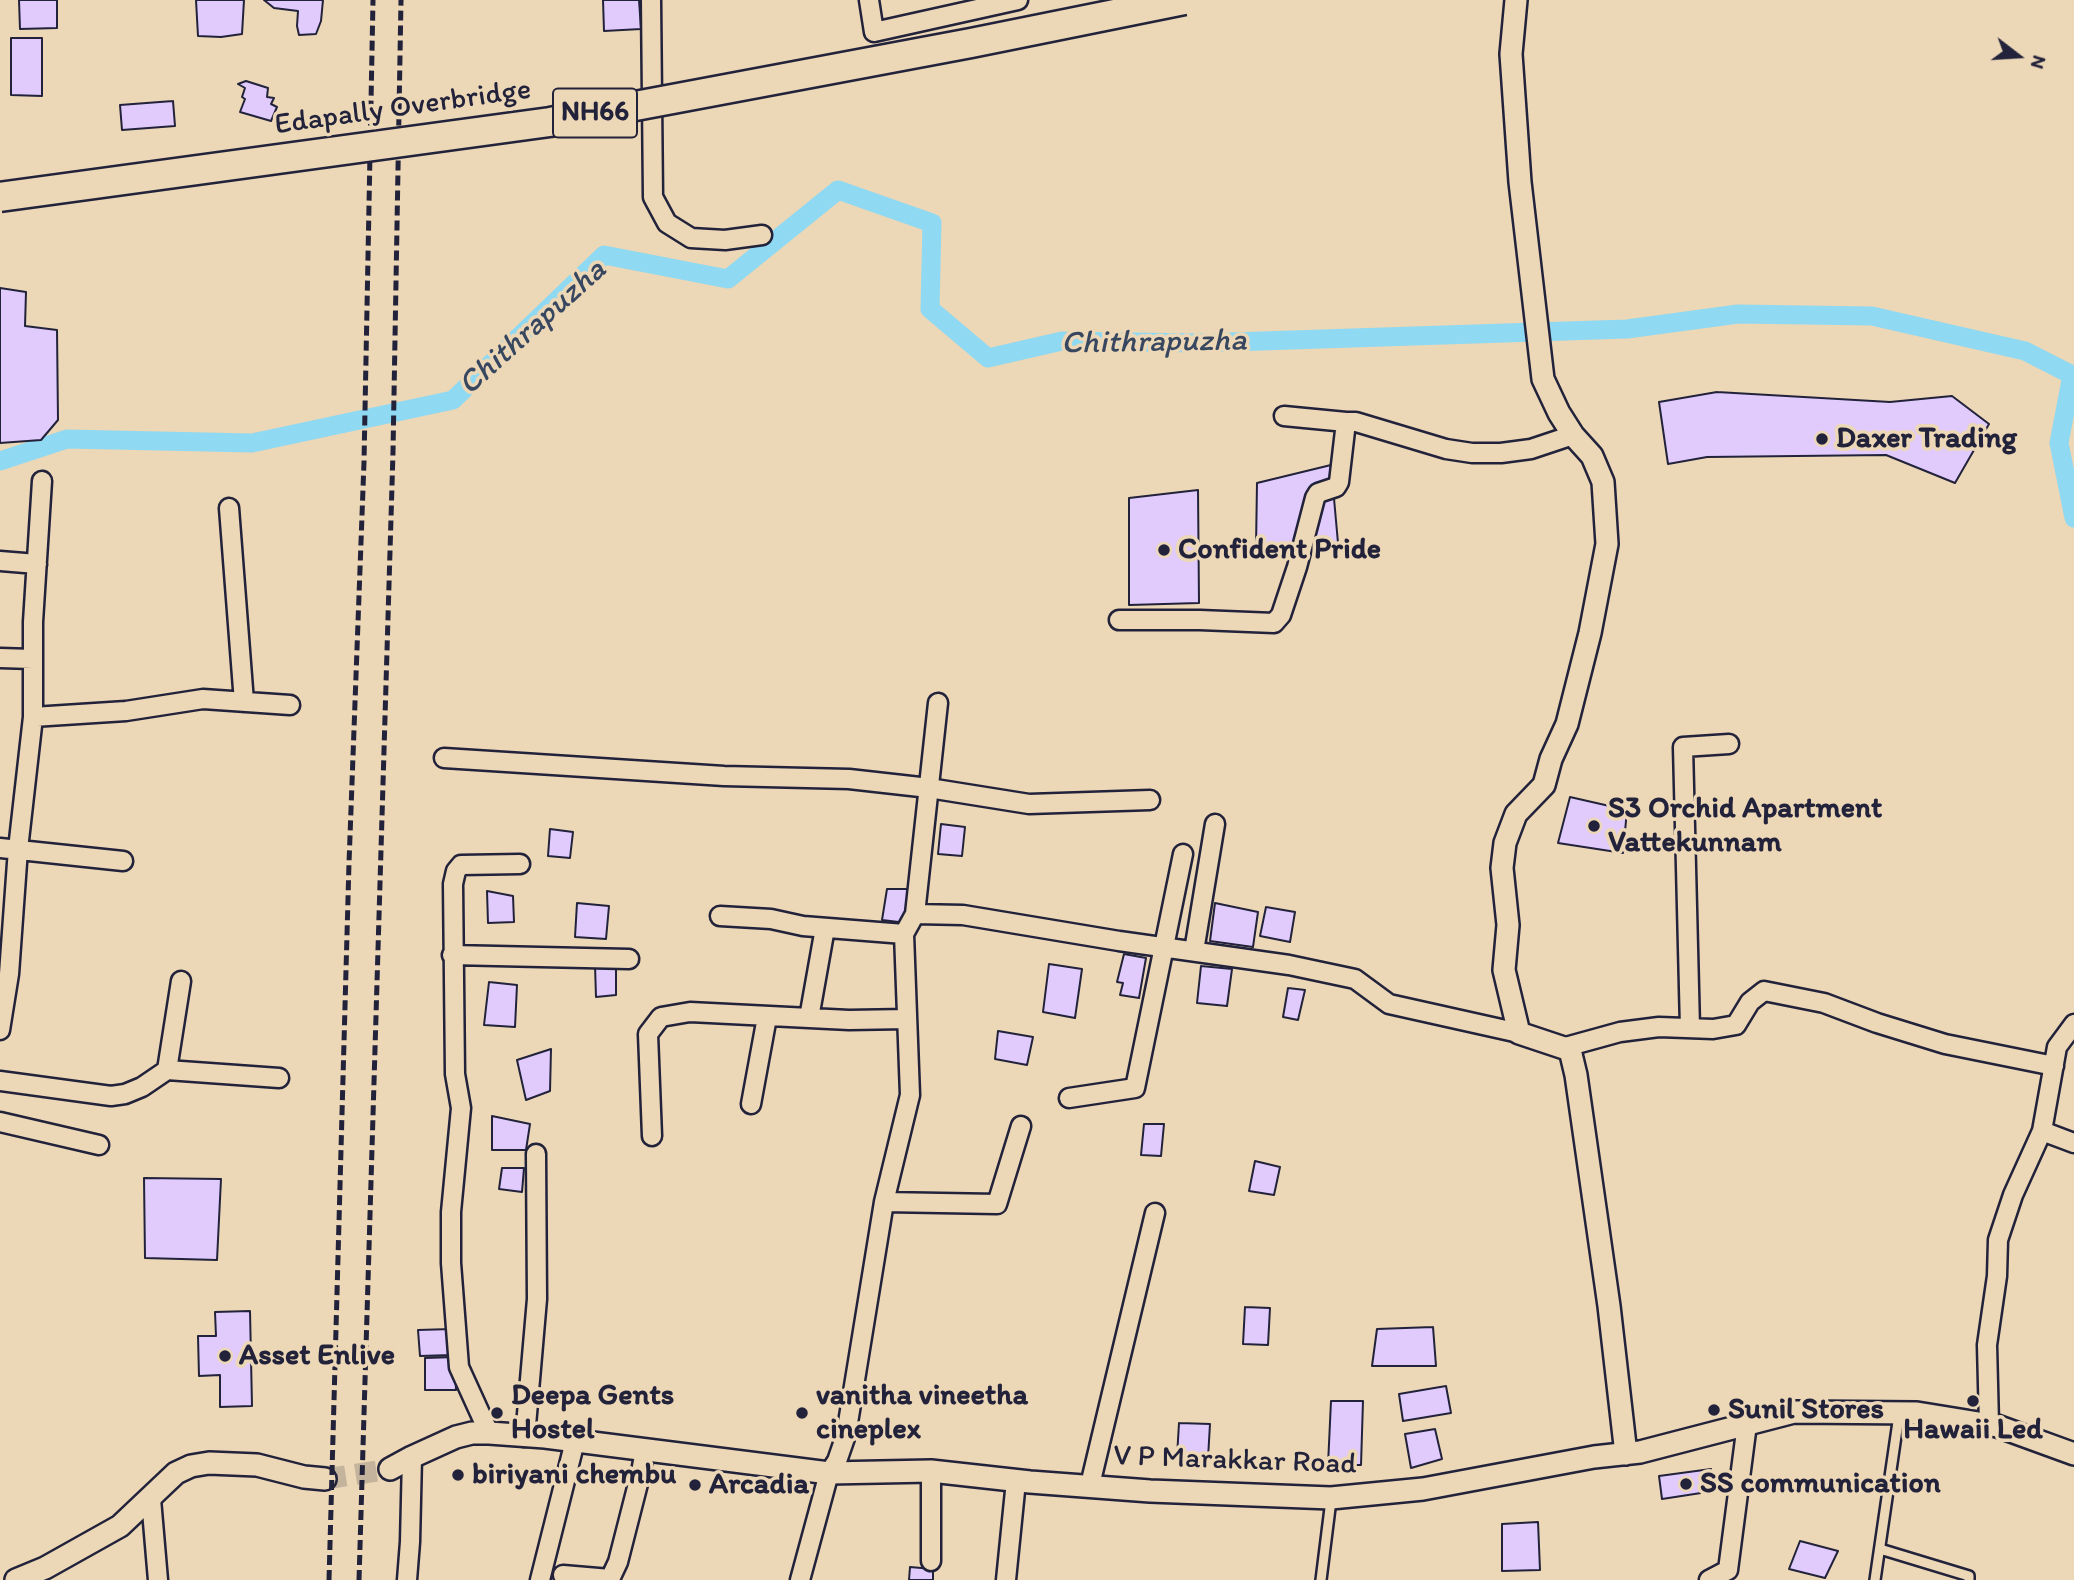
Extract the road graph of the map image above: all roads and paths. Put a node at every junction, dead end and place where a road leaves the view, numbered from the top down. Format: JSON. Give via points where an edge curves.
{"nodes":[{"id":1,"x":651,"y":0,"type":"edge"},
{"id":2,"x":869,"y":0,"type":"edge"},
{"id":3,"x":1018,"y":0,"type":"edge"},
{"id":4,"x":1184,"y":0,"type":"edge"},
{"id":5,"x":1516,"y":0,"type":"edge"},
{"id":6,"x":0,"y":197,"type":"edge"},
{"id":7,"x":762,"y":235,"type":"dead end"},
{"id":8,"x":1284,"y":416,"type":"dead end"},
{"id":9,"x":1346,"y":422,"type":"junction"},
{"id":10,"x":1573,"y":435,"type":"junction"},
{"id":11,"x":43,"y":481,"type":"dead end"},
{"id":12,"x":229,"y":508,"type":"dead end"},
{"id":13,"x":0,"y":561,"type":"edge"},
{"id":14,"x":37,"y":564,"type":"junction"},
{"id":15,"x":1119,"y":620,"type":"dead end"},
{"id":16,"x":0,"y":658,"type":"edge"},
{"id":17,"x":32,"y":659,"type":"junction"},
{"id":18,"x":244,"y":702,"type":"junction"},
{"id":19,"x":939,"y":703,"type":"dead end"},
{"id":20,"x":290,"y":705,"type":"dead end"},
{"id":21,"x":33,"y":717,"type":"junction"},
{"id":22,"x":1729,"y":744,"type":"dead end"},
{"id":23,"x":443,"y":758,"type":"dead end"},
{"id":24,"x":929,"y":788,"type":"junction"},
{"id":25,"x":1150,"y":800,"type":"dead end"},
{"id":26,"x":1215,"y":824,"type":"dead end"},
{"id":27,"x":9,"y":849,"type":"edge"},
{"id":28,"x":1183,"y":854,"type":"dead end"},
{"id":29,"x":123,"y":861,"type":"dead end"},
{"id":30,"x":520,"y":864,"type":"dead end"},
{"id":31,"x":915,"y":914,"type":"junction"},
{"id":32,"x":720,"y":916,"type":"dead end"},
{"id":33,"x":825,"y":928,"type":"junction"},
{"id":34,"x":904,"y":934,"type":"junction"},
{"id":35,"x":1164,"y":947,"type":"junction"},
{"id":36,"x":1194,"y":951,"type":"junction"},
{"id":37,"x":452,"y":955,"type":"junction"},
{"id":38,"x":629,"y":959,"type":"dead end"},
{"id":39,"x":4,"y":974,"type":"edge"},
{"id":40,"x":181,"y":981,"type":"dead end"},
{"id":41,"x":767,"y":1017,"type":"junction"},
{"id":42,"x":809,"y":1018,"type":"junction"},
{"id":43,"x":907,"y":1019,"type":"junction"},
{"id":44,"x":2074,"y":1024,"type":"edge"},
{"id":45,"x":1690,"y":1028,"type":"junction"},
{"id":46,"x":0,"y":1030,"type":"edge"},
{"id":47,"x":1519,"y":1033,"type":"junction"},
{"id":48,"x":1562,"y":1048,"type":"junction"},
{"id":49,"x":2054,"y":1066,"type":"junction"},
{"id":50,"x":167,"y":1070,"type":"junction"},
{"id":51,"x":279,"y":1078,"type":"dead end"},
{"id":52,"x":0,"y":1081,"type":"edge"},
{"id":53,"x":1069,"y":1098,"type":"dead end"},
{"id":54,"x":751,"y":1104,"type":"dead end"},
{"id":55,"x":0,"y":1122,"type":"edge"},
{"id":56,"x":1021,"y":1126,"type":"dead end"},
{"id":57,"x":2042,"y":1131,"type":"junction"},
{"id":58,"x":652,"y":1136,"type":"dead end"},
{"id":59,"x":2074,"y":1143,"type":"edge"},
{"id":60,"x":99,"y":1145,"type":"dead end"},
{"id":61,"x":536,"y":1154,"type":"dead end"},
{"id":62,"x":884,"y":1202,"type":"junction"},
{"id":63,"x":1155,"y":1213,"type":"dead end"},
{"id":64,"x":1899,"y":1413,"type":"junction"},
{"id":65,"x":1747,"y":1424,"type":"junction"},
{"id":66,"x":1989,"y":1424,"type":"junction"},
{"id":67,"x":489,"y":1433,"type":"junction"},
{"id":68,"x":525,"y":1437,"type":"junction"},
{"id":69,"x":575,"y":1441,"type":"junction"},
{"id":70,"x":645,"y":1450,"type":"junction"},
{"id":71,"x":1626,"y":1454,"type":"junction"},
{"id":72,"x":2074,"y":1454,"type":"edge"},
{"id":73,"x":412,"y":1457,"type":"junction"},
{"id":74,"x":390,"y":1469,"type":"tunnel mouth"},
{"id":75,"x":931,"y":1471,"type":"junction"},
{"id":76,"x":829,"y":1473,"type":"junction"},
{"id":77,"x":325,"y":1479,"type":"tunnel mouth"},
{"id":78,"x":1016,"y":1481,"type":"junction"},
{"id":79,"x":1090,"y":1485,"type":"junction"},
{"id":80,"x":1331,"y":1498,"type":"junction"},
{"id":81,"x":151,"y":1499,"type":"junction"},
{"id":82,"x":1880,"y":1549,"type":"junction"},
{"id":83,"x":931,"y":1562,"type":"dead end"},
{"id":84,"x":563,"y":1575,"type":"dead end"},
{"id":85,"x":16,"y":1580,"type":"edge"},
{"id":86,"x":158,"y":1580,"type":"edge"},
{"id":87,"x":407,"y":1580,"type":"edge"},
{"id":88,"x":540,"y":1580,"type":"edge"},
{"id":89,"x":610,"y":1580,"type":"edge"},
{"id":90,"x":800,"y":1580,"type":"edge"},
{"id":91,"x":1006,"y":1580,"type":"edge"},
{"id":92,"x":1321,"y":1580,"type":"edge"},
{"id":93,"x":1709,"y":1580,"type":"edge"},
{"id":94,"x":1875,"y":1580,"type":"edge"},
{"id":95,"x":1969,"y":1580,"type":"edge"}],
"edges":[{"from":1,"to":7,"type":"street","via":[[653,197],[667,223],[691,238]]},
{"from":2,"to":3,"type":"street","via":[[874,32]]},
{"from":4,"to":6,"type":"highway","name":"Edapally Overbridge","number":"NH66","bridge":true,"via":[[550,122]]},
{"from":5,"to":10,"type":"street","via":[[1511,54],[1520,182],[1543,379]]},
{"from":8,"to":9,"type":"street"},
{"from":9,"to":10,"type":"street","via":[[1472,453],[1531,449]]},
{"from":9,"to":15,"type":"street","via":[[1339,482],[1315,498],[1297,567],[1275,623]]},
{"from":10,"to":47,"type":"street","via":[[1592,456],[1603,482],[1607,544],[1567,724],[1544,785],[1516,814],[1505,843],[1508,925],[1504,970]]},
{"from":11,"to":14,"type":"street"},
{"from":12,"to":18,"type":"street"},
{"from":13,"to":14,"type":"street"},
{"from":14,"to":17,"type":"street"},
{"from":16,"to":17,"type":"street"},
{"from":17,"to":21,"type":"street"},
{"from":18,"to":20,"type":"street"},
{"from":18,"to":21,"type":"street","via":[[203,699],[126,711]]},
{"from":19,"to":24,"type":"street"},
{"from":21,"to":27,"type":"street"},
{"from":22,"to":45,"type":"street","via":[[1683,747]]},
{"from":23,"to":24,"type":"street","via":[[849,779]]},
{"from":24,"to":25,"type":"street","via":[[1029,804]]},
{"from":24,"to":31,"type":"street"},
{"from":26,"to":36,"type":"street"},
{"from":27,"to":29,"type":"street"},
{"from":27,"to":39,"type":"street"},
{"from":28,"to":35,"type":"street"},
{"from":30,"to":37,"type":"street","via":[[459,867],[453,884]]},
{"from":31,"to":34,"type":"street"},
{"from":31,"to":35,"type":"street","via":[[963,915]]},
{"from":32,"to":33,"type":"street"},
{"from":33,"to":34,"type":"street"},
{"from":33,"to":42,"type":"street"},
{"from":34,"to":43,"type":"street"},
{"from":35,"to":36,"type":"street"},
{"from":35,"to":53,"type":"street","via":[[1135,1088]]},
{"from":36,"to":47,"type":"street","via":[[1355,979],[1390,1004]]},
{"from":37,"to":38,"type":"street"},
{"from":37,"to":67,"type":"street","via":[[454,1074],[461,1108],[451,1212],[456,1349],[459,1367]]},
{"from":39,"to":46,"type":"street"},
{"from":40,"to":50,"type":"street"},
{"from":41,"to":42,"type":"street"},
{"from":41,"to":54,"type":"street"},
{"from":41,"to":58,"type":"street","via":[[690,1012],[661,1017],[648,1034]]},
{"from":42,"to":43,"type":"street"},
{"from":43,"to":62,"type":"street","via":[[910,1095]]},
{"from":44,"to":49,"type":"street","via":[[2057,1047]]},
{"from":45,"to":48,"type":"street","via":[[1620,1032]]},
{"from":45,"to":49,"type":"street","via":[[1736,1025],[1764,990],[1824,1003],[1945,1044]]},
{"from":47,"to":48,"type":"street"},
{"from":48,"to":71,"type":"street","via":[[1570,1050],[1576,1075]]},
{"from":49,"to":57,"type":"street"},
{"from":50,"to":51,"type":"street"},
{"from":50,"to":52,"type":"street","via":[[133,1092],[111,1096]]},
{"from":55,"to":60,"type":"street"},
{"from":56,"to":62,"type":"street","via":[[997,1204]]},
{"from":57,"to":59,"type":"street"},
{"from":57,"to":66,"type":"street","via":[[1998,1240],[1987,1345]]},
{"from":61,"to":68,"type":"street","via":[[537,1299]]},
{"from":62,"to":76,"type":"street","via":[[846,1435]]},
{"from":63,"to":79,"type":"street"},
{"from":64,"to":65,"type":"street","name":"V P Marakkar Road","via":[[1794,1412]]},
{"from":64,"to":66,"type":"street","name":"V P Marakkar Road"},
{"from":64,"to":82,"type":"lane"},
{"from":65,"to":71,"type":"street","name":"V P Marakkar Road"},
{"from":65,"to":93,"type":"street","via":[[1728,1570]]},
{"from":66,"to":72,"type":"street","name":"V P Marakkar Road"},
{"from":67,"to":68,"type":"street","name":"V P Marakkar Road"},
{"from":67,"to":73,"type":"street","name":"V P Marakkar Road","via":[[456,1437]]},
{"from":68,"to":69,"type":"street","name":"V P Marakkar Road"},
{"from":69,"to":70,"type":"street","name":"V P Marakkar Road"},
{"from":69,"to":88,"type":"street"},
{"from":70,"to":76,"type":"street","name":"V P Marakkar Road"},
{"from":70,"to":89,"type":"street"},
{"from":71,"to":80,"type":"street","name":"V P Marakkar Road","via":[[1433,1488]]},
{"from":73,"to":74,"type":"street","name":"V P Marakkar Road"},
{"from":73,"to":87,"type":"street"},
{"from":75,"to":76,"type":"street","name":"V P Marakkar Road"},
{"from":75,"to":78,"type":"street","name":"V P Marakkar Road"},
{"from":75,"to":83,"type":"street"},
{"from":76,"to":90,"type":"street"},
{"from":77,"to":81,"type":"street","via":[[257,1465],[209,1463],[176,1473]]},
{"from":78,"to":79,"type":"street","name":"V P Marakkar Road"},
{"from":78,"to":91,"type":"street"},
{"from":79,"to":80,"type":"street","name":"V P Marakkar Road"},
{"from":80,"to":92,"type":"lane"},
{"from":81,"to":85,"type":"street","via":[[120,1526]]},
{"from":81,"to":86,"type":"street"},
{"from":82,"to":94,"type":"lane"},
{"from":82,"to":95,"type":"lane","via":[[1969,1576]]},
{"from":84,"to":89,"type":"street"}]}
